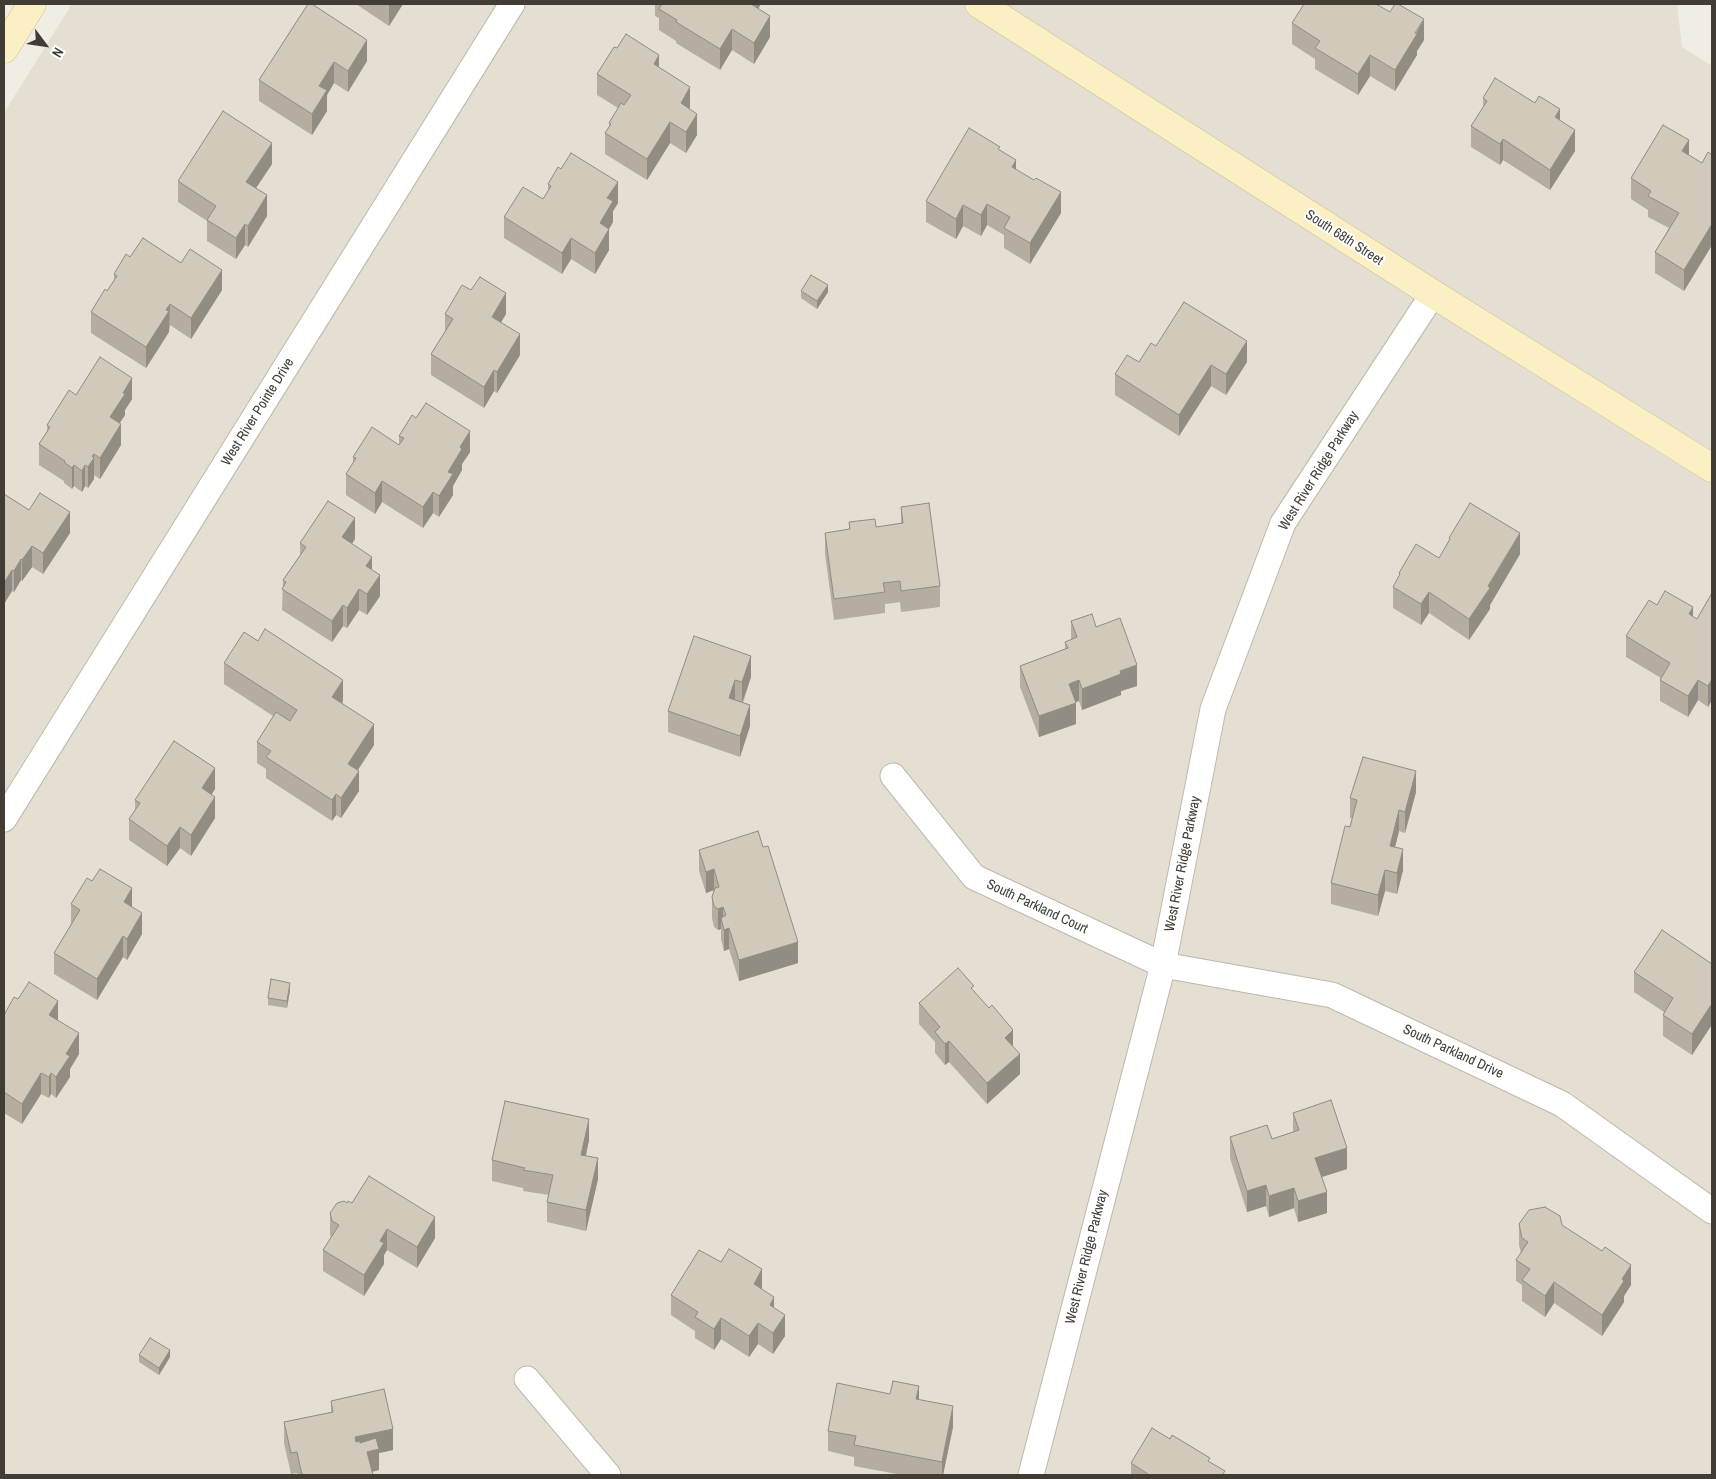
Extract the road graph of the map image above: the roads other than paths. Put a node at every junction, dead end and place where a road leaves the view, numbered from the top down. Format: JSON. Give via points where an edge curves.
{"nodes":[{"id":1,"x":32,"y":4,"type":"edge"},
{"id":2,"x":512,"y":4,"type":"edge"},
{"id":3,"x":979,"y":4,"type":"edge"},
{"id":4,"x":4,"y":49,"type":"edge"},
{"id":5,"x":1433,"y":294,"type":"junction"},
{"id":6,"x":1712,"y":468,"type":"edge"},
{"id":7,"x":893,"y":776,"type":"dead end"},
{"id":8,"x":4,"y":819,"type":"edge"},
{"id":9,"x":1163,"y":965,"type":"junction"},
{"id":10,"x":1712,"y":1211,"type":"edge"},
{"id":11,"x":527,"y":1379,"type":"dead end"},
{"id":12,"x":608,"y":1475,"type":"edge"},
{"id":13,"x":1031,"y":1475,"type":"edge"}],
"edges":[{"from":1,"to":4,"type":"street"},
{"from":2,"to":8,"type":"street","name":"West River Pointe Drive"},
{"from":3,"to":5,"type":"street","name":"South 68th Street"},
{"from":5,"to":6,"type":"street","name":"South 68th Street"},
{"from":5,"to":9,"type":"street","name":"West River Ridge Parkway","via":[[1283,523],[1213,709]]},
{"from":7,"to":9,"type":"street","name":"South Parkland Court","via":[[974,877]]},
{"from":9,"to":10,"type":"street","name":"South Parkland Drive","via":[[1332,995],[1562,1104]]},
{"from":9,"to":13,"type":"street","name":"West River Ridge Parkway"},
{"from":11,"to":12,"type":"street"}]}
